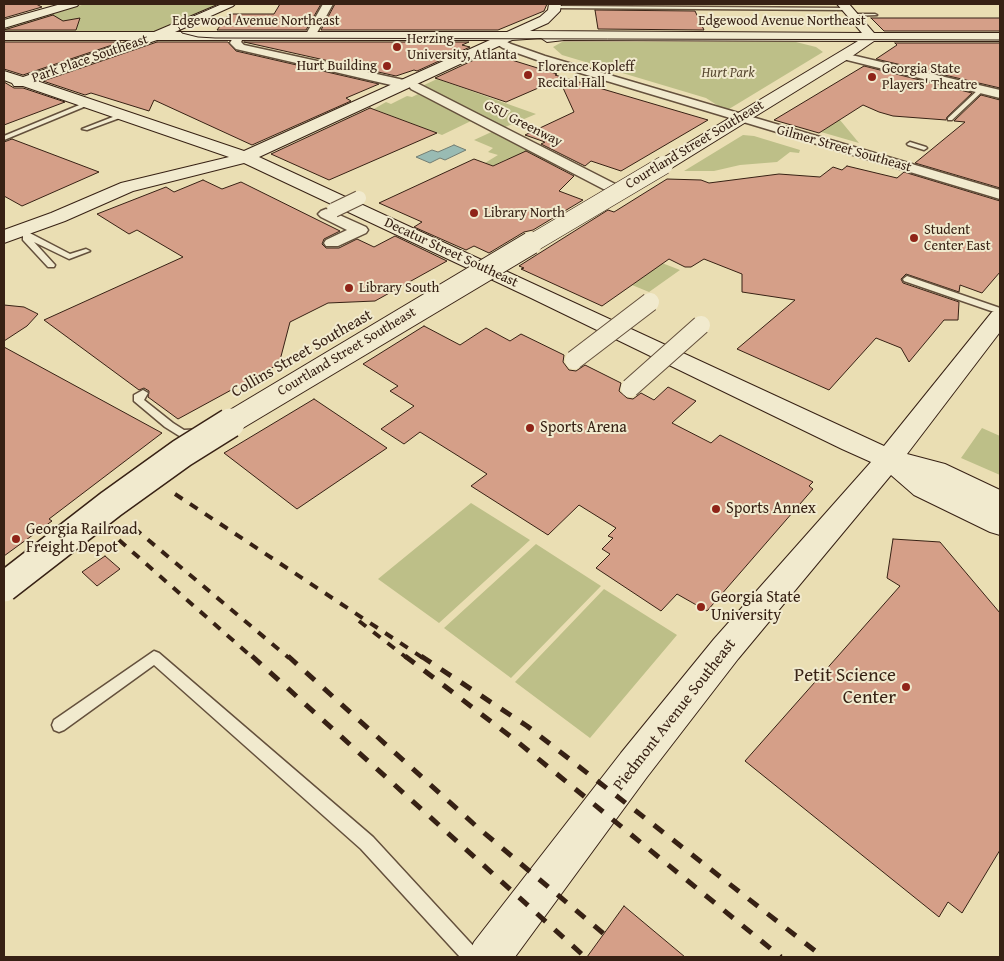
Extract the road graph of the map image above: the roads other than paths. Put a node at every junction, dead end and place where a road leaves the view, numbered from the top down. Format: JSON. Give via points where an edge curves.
{"nodes":[{"id":1,"x":229,"y":4,"type":"edge"},
{"id":2,"x":328,"y":4,"type":"edge"},
{"id":3,"x":64,"y":5,"type":"edge"},
{"id":4,"x":555,"y":6,"type":"edge"},
{"id":5,"x":768,"y":9,"type":"junction"},
{"id":6,"x":779,"y":9,"type":"junction"},
{"id":7,"x":850,"y":11,"type":"edge"},
{"id":8,"x":875,"y":15,"type":"dead end"},
{"id":9,"x":772,"y":16,"type":"dead end"},
{"id":10,"x":784,"y":16,"type":"dead end"},
{"id":11,"x":4,"y":24,"type":"edge"},
{"id":12,"x":4,"y":36,"type":"edge"},
{"id":13,"x":156,"y":36,"type":"junction"},
{"id":14,"x":239,"y":36,"type":"junction"},
{"id":15,"x":310,"y":36,"type":"junction"},
{"id":16,"x":564,"y":36,"type":"junction"},
{"id":17,"x":801,"y":37,"type":"junction"},
{"id":18,"x":818,"y":37,"type":"junction"},
{"id":19,"x":868,"y":37,"type":"junction"},
{"id":20,"x":1000,"y":37,"type":"edge"},
{"id":21,"x":498,"y":38,"type":"junction"},
{"id":22,"x":843,"y":56,"type":"junction"},
{"id":23,"x":541,"y":58,"type":"junction"},
{"id":24,"x":4,"y":75,"type":"edge"},
{"id":25,"x":24,"y":82,"type":"junction"},
{"id":26,"x":410,"y":85,"type":"junction"},
{"id":27,"x":4,"y":89,"type":"edge"},
{"id":28,"x":982,"y":89,"type":"junction"},
{"id":29,"x":1000,"y":94,"type":"edge"},
{"id":30,"x":89,"y":103,"type":"junction"},
{"id":31,"x":123,"y":115,"type":"junction"},
{"id":32,"x":739,"y":118,"type":"junction"},
{"id":33,"x":950,"y":119,"type":"dead end"},
{"id":34,"x":86,"y":129,"type":"dead end"},
{"id":35,"x":4,"y":138,"type":"edge"},
{"id":36,"x":910,"y":144,"type":"dead end"},
{"id":37,"x":924,"y":148,"type":"dead end"},
{"id":38,"x":245,"y":157,"type":"junction"},
{"id":39,"x":655,"y":169,"type":"junction"},
{"id":40,"x":616,"y":190,"type":"junction"},
{"id":41,"x":1000,"y":196,"type":"edge"},
{"id":42,"x":358,"y":198,"type":"dead end"},
{"id":43,"x":9,"y":230,"type":"edge"},
{"id":44,"x":332,"y":243,"type":"dead end"},
{"id":45,"x":86,"y":251,"type":"dead end"},
{"id":46,"x":51,"y":265,"type":"dead end"},
{"id":47,"x":481,"y":268,"type":"junction"},
{"id":48,"x":907,"y":278,"type":"dead end"},
{"id":49,"x":650,"y":302,"type":"dead end"},
{"id":50,"x":1000,"y":311,"type":"edge"},
{"id":51,"x":1000,"y":317,"type":"edge"},
{"id":52,"x":701,"y":325,"type":"dead end"},
{"id":53,"x":574,"y":360,"type":"dead end"},
{"id":54,"x":630,"y":388,"type":"dead end"},
{"id":55,"x":143,"y":393,"type":"dead end"},
{"id":56,"x":888,"y":458,"type":"junction"},
{"id":57,"x":1000,"y":502,"type":"edge"},
{"id":58,"x":1000,"y":524,"type":"edge"},
{"id":59,"x":4,"y":587,"type":"edge"},
{"id":60,"x":59,"y":725,"type":"dead end"},
{"id":61,"x":472,"y":957,"type":"edge"},
{"id":62,"x":489,"y":957,"type":"edge"}],
"edges":[{"from":1,"to":13,"type":"main road"},
{"from":2,"to":15,"type":"street"},
{"from":3,"to":11,"type":"main road"},
{"from":4,"to":5,"type":"lane"},
{"from":4,"to":21,"type":"main road","via":[[544,20]]},
{"from":5,"to":6,"type":"lane"},
{"from":5,"to":9,"type":"lane"},
{"from":6,"to":7,"type":"lane"},
{"from":6,"to":10,"type":"lane"},
{"from":7,"to":8,"type":"lane"},
{"from":7,"to":18,"type":"main road","via":[[850,26],[843,32]]},
{"from":7,"to":19,"type":"main road","via":[[868,32]]},
{"from":12,"to":13,"type":"main road","name":"Edgewood Avenue Northeast"},
{"from":13,"to":14,"type":"main road","name":"Edgewood Avenue Northeast"},
{"from":13,"to":25,"type":"main road","name":"Park Place Southeast"},
{"from":14,"to":15,"type":"main road","name":"Edgewood Avenue Northeast"},
{"from":14,"to":26,"type":"street","name":"GSU Greenway","via":[[235,43],[240,46]]},
{"from":15,"to":21,"type":"main road","name":"Edgewood Avenue Northeast"},
{"from":16,"to":17,"type":"main road","name":"Edgewood Avenue Northeast"},
{"from":16,"to":21,"type":"main road","name":"Edgewood Avenue Northeast"},
{"from":16,"to":23,"type":"main road","via":[[544,44],[539,51]]},
{"from":17,"to":18,"type":"main road","name":"Edgewood Avenue Northeast"},
{"from":17,"to":22,"type":"main road"},
{"from":18,"to":19,"type":"main road","name":"Edgewood Avenue Northeast"},
{"from":19,"to":20,"type":"main road","name":"Edgewood Avenue Northeast"},
{"from":19,"to":22,"type":"main road","name":"Courtland Street Southeast"},
{"from":21,"to":23,"type":"street","name":"Gilmer Street Southeast"},
{"from":21,"to":26,"type":"main road"},
{"from":22,"to":28,"type":"street"},
{"from":22,"to":32,"type":"main road","name":"Courtland Street Southeast"},
{"from":23,"to":32,"type":"street","name":"Gilmer Street Southeast"},
{"from":24,"to":25,"type":"main road","name":"Decatur Street Southeast"},
{"from":25,"to":27,"type":"main road","name":"Park Place Southeast"},
{"from":25,"to":30,"type":"main road","name":"Decatur Street Southeast"},
{"from":26,"to":38,"type":"main road"},
{"from":26,"to":40,"type":"street","name":"GSU Greenway"},
{"from":28,"to":29,"type":"street"},
{"from":28,"to":33,"type":"lane"},
{"from":30,"to":31,"type":"main road","name":"Decatur Street Southeast"},
{"from":30,"to":35,"type":"lane"},
{"from":31,"to":34,"type":"lane"},
{"from":31,"to":38,"type":"main road","name":"Decatur Street Southeast"},
{"from":32,"to":39,"type":"main road","name":"Courtland Street Southeast"},
{"from":32,"to":41,"type":"street","name":"Gilmer Street Southeast"},
{"from":36,"to":37,"type":"lane"},
{"from":38,"to":43,"type":"main road","via":[[127,187]]},
{"from":38,"to":47,"type":"main road","name":"Decatur Street Southeast"},
{"from":39,"to":40,"type":"lane","name":"Collins Street Southeast"},
{"from":39,"to":59,"type":"main road","name":"Courtland Street Southeast","bridge":true,"via":[[182,453]]},
{"from":40,"to":47,"type":"lane","name":"Collins Street Southeast"},
{"from":42,"to":44,"type":"street","bridge":true,"via":[[326,214],[360,230]]},
{"from":43,"to":45,"type":"lane","via":[[69,257]]},
{"from":43,"to":46,"type":"lane"},
{"from":47,"to":55,"type":"lane","name":"Collins Street Southeast","via":[[191,434],[181,433],[139,401],[138,396]]},
{"from":47,"to":56,"type":"main road","name":"Decatur Street Southeast"},
{"from":48,"to":50,"type":"lane"},
{"from":49,"to":53,"type":"street","bridge":true},
{"from":51,"to":56,"type":"main road","name":"Piedmont Avenue Southeast"},
{"from":52,"to":54,"type":"street","bridge":true},
{"from":56,"to":57,"type":"main road","name":"Decatur Street Southeast","via":[[935,471]]},
{"from":56,"to":58,"type":"main road","name":"Decatur Street Southeast","via":[[924,488]]},
{"from":56,"to":62,"type":"main road","name":"Piedmont Avenue Southeast","via":[[634,764]]},
{"from":60,"to":61,"type":"lane","via":[[154,657],[366,843]]}]}
